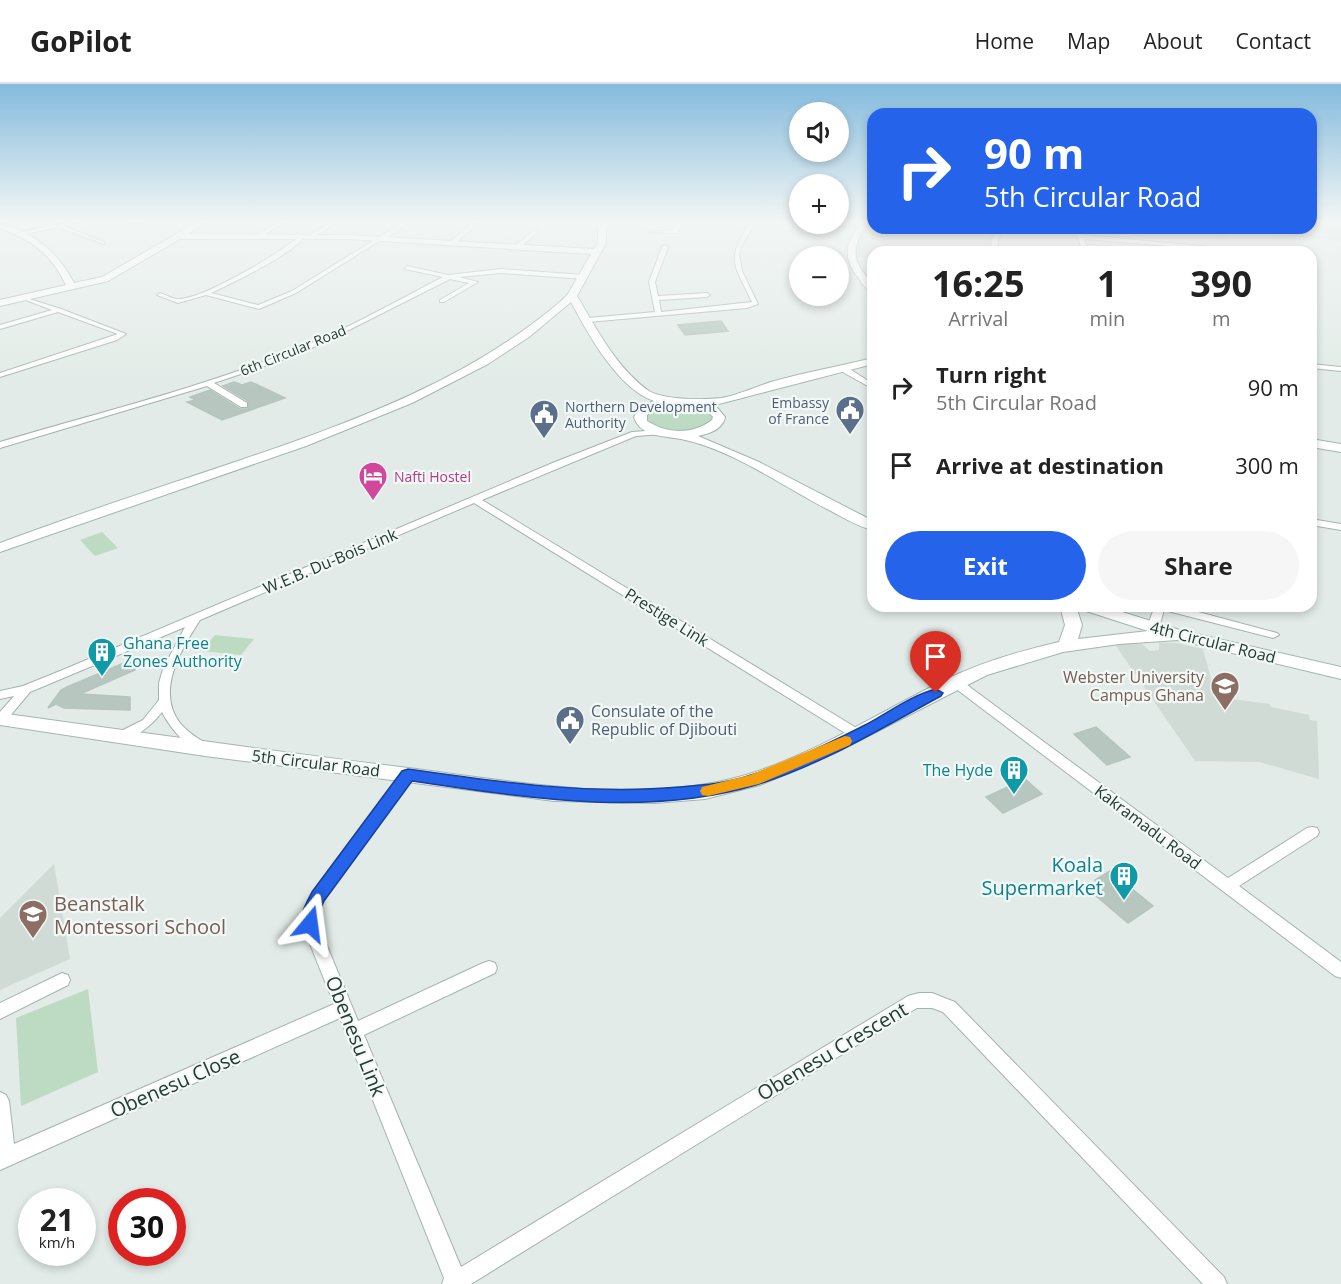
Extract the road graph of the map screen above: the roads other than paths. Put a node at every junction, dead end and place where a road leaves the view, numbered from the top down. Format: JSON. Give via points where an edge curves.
{"nodes":[{"id":1,"x":66,"y":277,"type":"edge"},
{"id":2,"x":108,"y":277,"type":"edge"},
{"id":3,"x":235,"y":277,"type":"edge"},
{"id":4,"x":319,"y":277,"type":"edge"},
{"id":5,"x":448,"y":277,"type":"edge"},
{"id":6,"x":454,"y":277,"type":"edge"},
{"id":7,"x":584,"y":277,"type":"edge"},
{"id":8,"x":654,"y":277,"type":"edge"},
{"id":9,"x":741,"y":277,"type":"edge"},
{"id":10,"x":72,"y":288,"type":"junction"},
{"id":11,"x":205,"y":293,"type":"junction"},
{"id":12,"x":160,"y":295,"type":"dead end"},
{"id":13,"x":572,"y":296,"type":"junction"},
{"id":14,"x":707,"y":296,"type":"dead end"},
{"id":15,"x":25,"y":298,"type":"junction"},
{"id":16,"x":654,"y":298,"type":"junction"},
{"id":17,"x":442,"y":301,"type":"dead end"},
{"id":18,"x":0,"y":303,"type":"edge"},
{"id":19,"x":59,"y":310,"type":"junction"},
{"id":20,"x":658,"y":313,"type":"junction"},
{"id":21,"x":588,"y":320,"type":"junction"},
{"id":22,"x":0,"y":327,"type":"edge"},
{"id":23,"x":867,"y":362,"type":"edge"},
{"id":24,"x":1317,"y":367,"type":"edge"},
{"id":25,"x":842,"y":368,"type":"junction"},
{"id":26,"x":1341,"y":369,"type":"edge"},
{"id":27,"x":0,"y":375,"type":"edge"},
{"id":28,"x":208,"y":383,"type":"junction"},
{"id":29,"x":867,"y":383,"type":"edge"},
{"id":30,"x":646,"y":394,"type":"junction"},
{"id":31,"x":667,"y":401,"type":"junction"},
{"id":32,"x":725,"y":401,"type":"junction"},
{"id":33,"x":702,"y":403,"type":"junction"},
{"id":34,"x":244,"y":405,"type":"dead end"},
{"id":35,"x":648,"y":407,"type":"junction"},
{"id":36,"x":717,"y":412,"type":"junction"},
{"id":37,"x":642,"y":423,"type":"junction"},
{"id":38,"x":704,"y":431,"type":"junction"},
{"id":39,"x":660,"y":432,"type":"junction"},
{"id":40,"x":635,"y":434,"type":"junction"},
{"id":41,"x":681,"y":435,"type":"junction"},
{"id":42,"x":1317,"y":444,"type":"edge"},
{"id":43,"x":0,"y":445,"type":"edge"},
{"id":44,"x":722,"y":447,"type":"junction"},
{"id":45,"x":1341,"y":448,"type":"edge"},
{"id":46,"x":476,"y":500,"type":"junction"},
{"id":47,"x":867,"y":523,"type":"edge"},
{"id":48,"x":1317,"y":523,"type":"edge"},
{"id":49,"x":1341,"y":527,"type":"edge"},
{"id":50,"x":0,"y":548,"type":"edge"},
{"id":51,"x":1071,"y":612,"type":"edge"},
{"id":52,"x":1109,"y":612,"type":"edge"},
{"id":53,"x":1159,"y":612,"type":"edge"},
{"id":54,"x":1185,"y":612,"type":"edge"},
{"id":55,"x":195,"y":619,"type":"junction"},
{"id":56,"x":1153,"y":627,"type":"junction"},
{"id":57,"x":1178,"y":635,"type":"junction"},
{"id":58,"x":1273,"y":635,"type":"dead end"},
{"id":59,"x":1067,"y":644,"type":"junction"},
{"id":60,"x":1341,"y":673,"type":"edge"},
{"id":61,"x":955,"y":682,"type":"junction"},
{"id":62,"x":26,"y":689,"type":"junction"},
{"id":63,"x":0,"y":695,"type":"edge"},
{"id":64,"x":164,"y":701,"type":"junction"},
{"id":65,"x":1,"y":719,"type":"edge"},
{"id":66,"x":858,"y":735,"type":"junction"},
{"id":67,"x":120,"y":737,"type":"junction"},
{"id":68,"x":205,"y":749,"type":"junction"},
{"id":69,"x":408,"y":775,"type":"junction"},
{"id":70,"x":1312,"y":832,"type":"dead end"},
{"id":71,"x":1227,"y":886,"type":"junction"},
{"id":72,"x":489,"y":968,"type":"dead end"},
{"id":73,"x":1341,"y":971,"type":"edge"},
{"id":74,"x":62,"y":980,"type":"dead end"},
{"id":75,"x":344,"y":1008,"type":"junction"},
{"id":76,"x":0,"y":1011,"type":"edge"},
{"id":77,"x":353,"y":1032,"type":"junction"},
{"id":78,"x":0,"y":1101,"type":"edge"},
{"id":79,"x":3,"y":1159,"type":"edge"},
{"id":80,"x":454,"y":1283,"type":"edge"},
{"id":81,"x":1216,"y":1284,"type":"edge"}],
"edges":[{"from":1,"to":10,"type":"street"},
{"from":2,"to":10,"type":"street"},
{"from":3,"to":11,"type":"street"},
{"from":4,"to":11,"type":"street","via":[[259,307]]},
{"from":5,"to":28,"type":"street","name":"6th Circular Road","via":[[308,347]]},
{"from":6,"to":17,"type":"street","via":[[475,282]]},
{"from":7,"to":13,"type":"street"},
{"from":8,"to":16,"type":"street"},
{"from":9,"to":20,"type":"street","via":[[756,303]]},
{"from":10,"to":15,"type":"street"},
{"from":11,"to":12,"type":"street","via":[[179,301]]},
{"from":13,"to":21,"type":"street"},
{"from":13,"to":50,"type":"street","via":[[502,351],[406,402],[253,461]]},
{"from":14,"to":16,"type":"street"},
{"from":15,"to":18,"type":"street"},
{"from":15,"to":19,"type":"street"},
{"from":16,"to":20,"type":"street"},
{"from":19,"to":22,"type":"street"},
{"from":19,"to":27,"type":"street","via":[[122,336]]},
{"from":20,"to":21,"type":"street"},
{"from":21,"to":30,"type":"street","via":[[606,350]]},
{"from":23,"to":25,"type":"street"},
{"from":24,"to":26,"type":"street"},
{"from":25,"to":29,"type":"street"},
{"from":25,"to":32,"type":"street"},
{"from":28,"to":34,"type":"street"},
{"from":28,"to":43,"type":"street","name":"6th Circular Road"},
{"from":30,"to":31,"type":"street"},
{"from":30,"to":35,"type":"street"},
{"from":31,"to":33,"type":"street"},
{"from":31,"to":35,"type":"street"},
{"from":32,"to":33,"type":"street"},
{"from":32,"to":36,"type":"street"},
{"from":33,"to":36,"type":"street"},
{"from":35,"to":37,"type":"street","via":[[640,417]]},
{"from":36,"to":38,"type":"street","via":[[718,422]]},
{"from":37,"to":39,"type":"street"},
{"from":37,"to":40,"type":"street"},
{"from":38,"to":41,"type":"street"},
{"from":38,"to":44,"type":"street"},
{"from":39,"to":40,"type":"street","name":"W.E.B. Du-Bois Link"},
{"from":39,"to":41,"type":"street"},
{"from":40,"to":46,"type":"street","name":"W.E.B. Du-Bois Link"},
{"from":41,"to":44,"type":"street"},
{"from":42,"to":45,"type":"street"},
{"from":44,"to":47,"type":"street","via":[[797,490]]},
{"from":46,"to":55,"type":"street","name":"W.E.B. Du-Bois Link"},
{"from":46,"to":66,"type":"street","name":"Prestige Link"},
{"from":48,"to":49,"type":"street"},
{"from":51,"to":59,"type":"street","via":[[1074,633]]},
{"from":52,"to":56,"type":"street","name":"4th Circular Road"},
{"from":53,"to":56,"type":"street"},
{"from":54,"to":58,"type":"street"},
{"from":55,"to":62,"type":"street","name":"W.E.B. Du-Bois Link"},
{"from":55,"to":64,"type":"street","via":[[171,659]]},
{"from":56,"to":57,"type":"street","name":"4th Circular Road"},
{"from":57,"to":59,"type":"street","name":"5th Circular Road"},
{"from":57,"to":60,"type":"street","name":"4th Circular Road"},
{"from":59,"to":61,"type":"street","name":"5th Circular Road"},
{"from":61,"to":66,"type":"street","name":"5th Circular Road"},
{"from":61,"to":71,"type":"street","name":"Kakramadu Road"},
{"from":62,"to":63,"type":"street","name":"W.E.B. Du-Bois Link"},
{"from":62,"to":65,"type":"street","name":"W.E.B. Du-Bois Link"},
{"from":64,"to":67,"type":"street","via":[[153,718]]},
{"from":64,"to":68,"type":"street","via":[[175,725]]},
{"from":65,"to":67,"type":"street","name":"5th Circular Road"},
{"from":66,"to":69,"type":"street","name":"5th Circular Road","via":[[754,780],[699,792],[554,794]]},
{"from":67,"to":68,"type":"street","name":"5th Circular Road"},
{"from":68,"to":69,"type":"street","name":"5th Circular Road"},
{"from":69,"to":75,"type":"street","name":"Obenesu Link","via":[[311,910],[310,924]]},
{"from":70,"to":71,"type":"street"},
{"from":71,"to":73,"type":"street","name":"Kakramadu Road"},
{"from":72,"to":77,"type":"street"},
{"from":74,"to":76,"type":"street"},
{"from":75,"to":77,"type":"street","name":"Obenesu Link"},
{"from":75,"to":79,"type":"street","name":"Obenesu Close"},
{"from":77,"to":80,"type":"street","name":"Obenesu Link"},
{"from":78,"to":79,"type":"street","name":"Obenesu Close"},
{"from":80,"to":81,"type":"street","name":"Obenesu Crescent","via":[[923,999],[949,1007]]}]}
